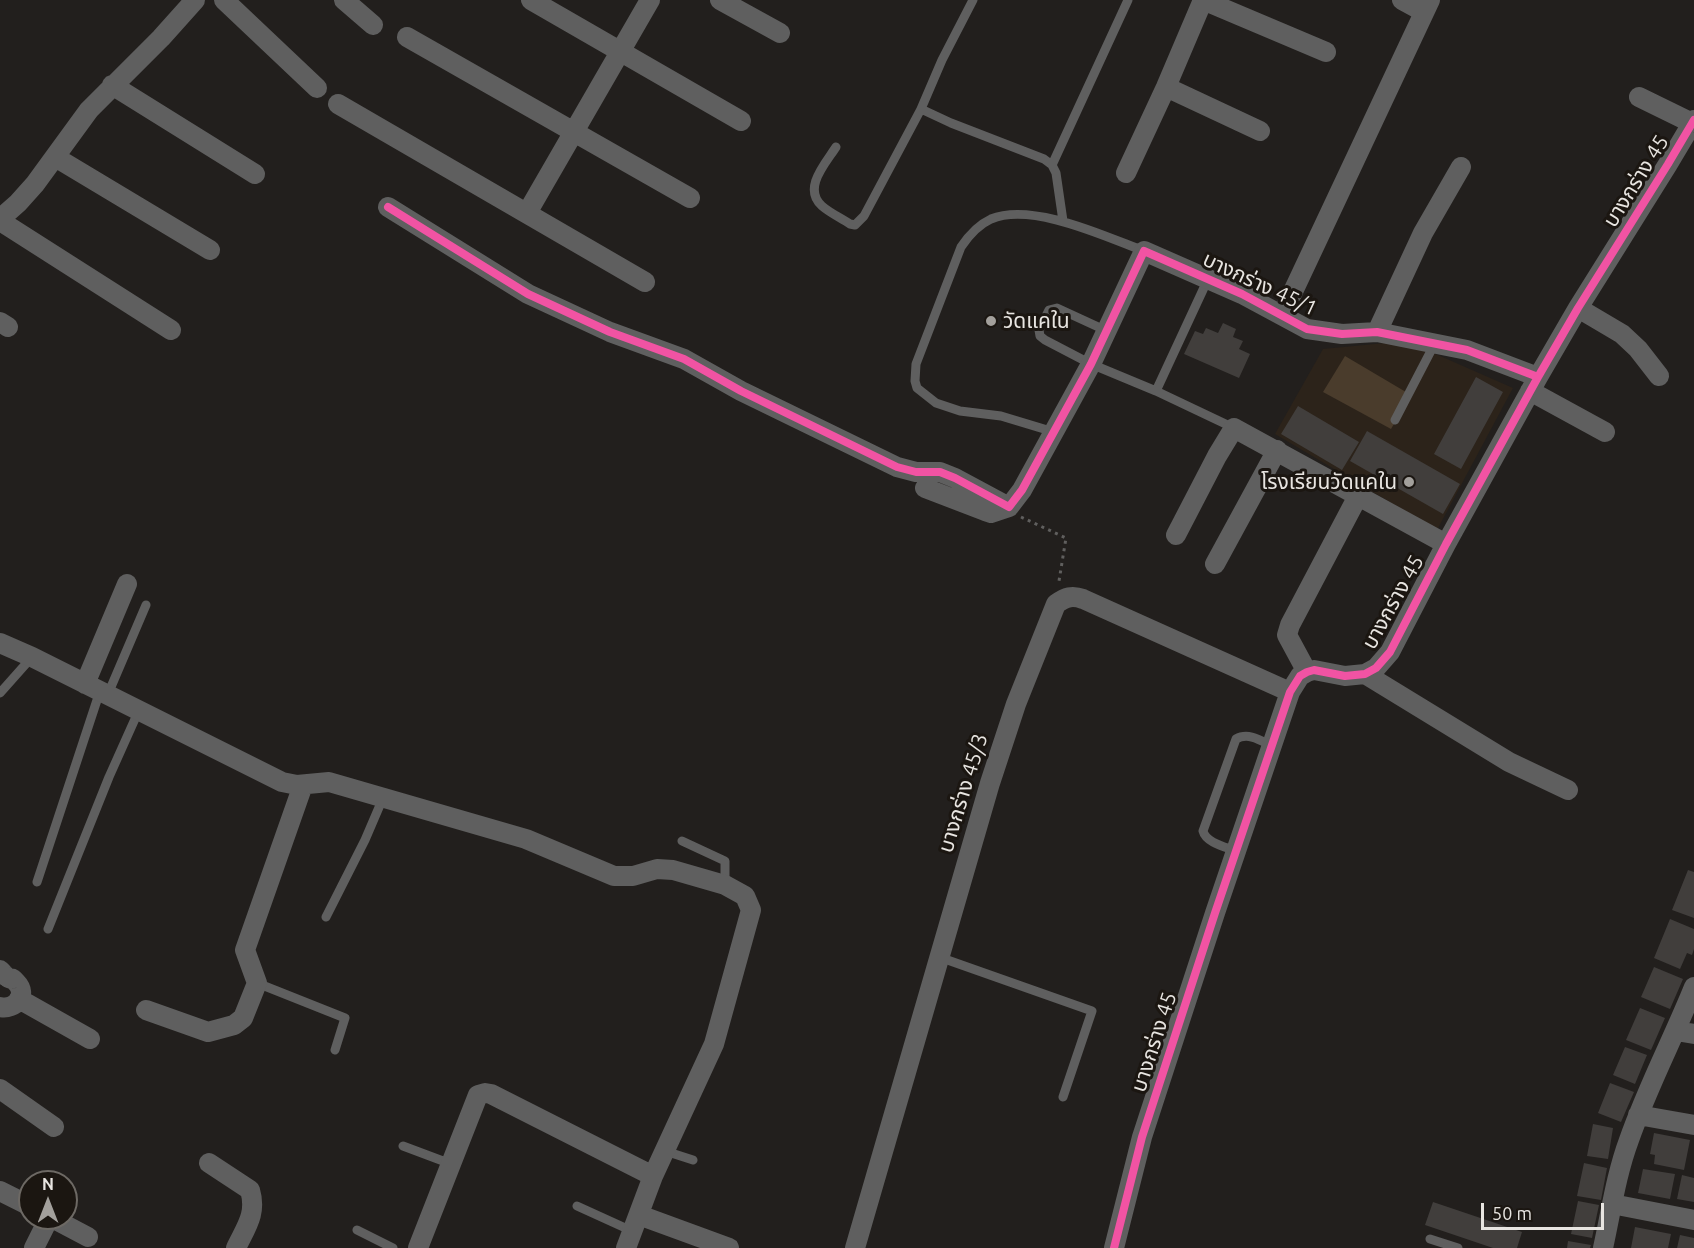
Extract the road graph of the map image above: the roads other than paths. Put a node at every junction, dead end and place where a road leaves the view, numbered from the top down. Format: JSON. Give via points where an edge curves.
{"nodes":[{"id":1,"x":195,"y":0,"type":"edge"},
{"id":2,"x":224,"y":0,"type":"edge"},
{"id":3,"x":344,"y":0,"type":"edge"},
{"id":4,"x":531,"y":0,"type":"edge"},
{"id":5,"x":650,"y":0,"type":"edge"},
{"id":6,"x":720,"y":0,"type":"edge"},
{"id":7,"x":973,"y":0,"type":"edge"},
{"id":8,"x":1128,"y":0,"type":"edge"},
{"id":9,"x":1203,"y":0,"type":"edge"},
{"id":10,"x":1402,"y":0,"type":"edge"},
{"id":11,"x":1427,"y":6,"type":"edge"},
{"id":12,"x":372,"y":25,"type":"dead end"},
{"id":13,"x":780,"y":33,"type":"dead end"},
{"id":14,"x":407,"y":37,"type":"dead end"},
{"id":15,"x":622,"y":51,"type":"junction"},
{"id":16,"x":1326,"y":52,"type":"dead end"},
{"id":17,"x":112,"y":85,"type":"junction"},
{"id":18,"x":1166,"y":87,"type":"junction"},
{"id":19,"x":317,"y":88,"type":"dead end"},
{"id":20,"x":1639,"y":98,"type":"dead end"},
{"id":21,"x":338,"y":104,"type":"dead end"},
{"id":22,"x":921,"y":109,"type":"junction"},
{"id":23,"x":741,"y":121,"type":"dead end"},
{"id":24,"x":1693,"y":122,"type":"edge"},
{"id":25,"x":1260,"y":130,"type":"dead end"},
{"id":26,"x":573,"y":132,"type":"junction"},
{"id":27,"x":836,"y":147,"type":"dead end"},
{"id":28,"x":55,"y":157,"type":"junction"},
{"id":29,"x":1052,"y":165,"type":"junction"},
{"id":30,"x":1461,"y":167,"type":"dead end"},
{"id":31,"x":1126,"y":173,"type":"dead end"},
{"id":32,"x":255,"y":174,"type":"dead end"},
{"id":33,"x":690,"y":198,"type":"dead end"},
{"id":34,"x":388,"y":207,"type":"dead end"},
{"id":35,"x":527,"y":213,"type":"junction"},
{"id":36,"x":0,"y":220,"type":"edge"},
{"id":37,"x":1063,"y":221,"type":"junction"},
{"id":38,"x":210,"y":250,"type":"dead end"},
{"id":39,"x":1144,"y":251,"type":"junction"},
{"id":40,"x":1208,"y":279,"type":"junction"},
{"id":41,"x":645,"y":282,"type":"dead end"},
{"id":42,"x":1578,"y":308,"type":"junction"},
{"id":43,"x":1282,"y":315,"type":"junction"},
{"id":44,"x":171,"y":330,"type":"dead end"},
{"id":45,"x":1107,"y":331,"type":"junction"},
{"id":46,"x":1377,"y":332,"type":"junction"},
{"id":47,"x":1436,"y":343,"type":"junction"},
{"id":48,"x":1091,"y":364,"type":"junction"},
{"id":49,"x":1659,"y":376,"type":"dead end"},
{"id":50,"x":1534,"y":384,"type":"junction"},
{"id":51,"x":1156,"y":391,"type":"junction"},
{"id":52,"x":1395,"y":420,"type":"dead end"},
{"id":53,"x":1234,"y":428,"type":"junction"},
{"id":54,"x":1054,"y":432,"type":"junction"},
{"id":55,"x":1605,"y":432,"type":"dead end"},
{"id":56,"x":1276,"y":450,"type":"junction"},
{"id":57,"x":925,"y":488,"type":"dead end"},
{"id":58,"x":1358,"y":496,"type":"junction"},
{"id":59,"x":1006,"y":508,"type":"junction"},
{"id":60,"x":1176,"y":535,"type":"dead end"},
{"id":61,"x":1446,"y":544,"type":"junction"},
{"id":62,"x":1215,"y":564,"type":"dead end"},
{"id":63,"x":127,"y":584,"type":"dead end"},
{"id":64,"x":146,"y":604,"type":"dead end"},
{"id":65,"x":0,"y":643,"type":"edge"},
{"id":66,"x":32,"y":657,"type":"junction"},
{"id":67,"x":1307,"y":672,"type":"junction"},
{"id":68,"x":1365,"y":674,"type":"junction"},
{"id":69,"x":98,"y":690,"type":"junction"},
{"id":70,"x":1290,"y":692,"type":"junction"},
{"id":71,"x":0,"y":693,"type":"edge"},
{"id":72,"x":139,"y":710,"type":"junction"},
{"id":73,"x":1272,"y":746,"type":"junction"},
{"id":74,"x":303,"y":785,"type":"junction"},
{"id":75,"x":1568,"y":790,"type":"dead end"},
{"id":76,"x":382,"y":798,"type":"junction"},
{"id":77,"x":682,"y":841,"type":"dead end"},
{"id":78,"x":1236,"y":851,"type":"junction"},
{"id":79,"x":37,"y":882,"type":"dead end"},
{"id":80,"x":725,"y":885,"type":"junction"},
{"id":81,"x":326,"y":917,"type":"dead end"},
{"id":82,"x":48,"y":930,"type":"dead end"},
{"id":83,"x":939,"y":957,"type":"junction"},
{"id":84,"x":2,"y":975,"type":"edge"},
{"id":85,"x":256,"y":983,"type":"junction"},
{"id":86,"x":1694,"y":987,"type":"edge"},
{"id":87,"x":7,"y":1010,"type":"edge"},
{"id":88,"x":146,"y":1010,"type":"dead end"},
{"id":89,"x":1685,"y":1032,"type":"edge"},
{"id":90,"x":90,"y":1039,"type":"dead end"},
{"id":91,"x":335,"y":1050,"type":"dead end"},
{"id":92,"x":0,"y":1089,"type":"edge"},
{"id":93,"x":1063,"y":1097,"type":"dead end"},
{"id":94,"x":1638,"y":1115,"type":"junction"},
{"id":95,"x":1694,"y":1125,"type":"edge"},
{"id":96,"x":54,"y":1127,"type":"dead end"},
{"id":97,"x":403,"y":1146,"type":"dead end"},
{"id":98,"x":665,"y":1151,"type":"junction"},
{"id":99,"x":693,"y":1160,"type":"dead end"},
{"id":100,"x":209,"y":1162,"type":"dead end"},
{"id":101,"x":451,"y":1164,"type":"junction"},
{"id":102,"x":653,"y":1176,"type":"junction"},
{"id":103,"x":0,"y":1191,"type":"edge"},
{"id":104,"x":18,"y":1200,"type":"edge"},
{"id":105,"x":1612,"y":1204,"type":"junction"},
{"id":106,"x":578,"y":1206,"type":"dead end"},
{"id":107,"x":1694,"y":1220,"type":"edge"},
{"id":108,"x":44,"y":1230,"type":"edge"},
{"id":109,"x":74,"y":1230,"type":"edge"},
{"id":110,"x":357,"y":1230,"type":"dead end"},
{"id":111,"x":632,"y":1231,"type":"edge"},
{"id":112,"x":88,"y":1237,"type":"dead end"},
{"id":113,"x":1430,"y":1239,"type":"dead end"},
{"id":114,"x":34,"y":1248,"type":"edge"},
{"id":115,"x":236,"y":1248,"type":"edge"},
{"id":116,"x":393,"y":1248,"type":"edge"},
{"id":117,"x":418,"y":1248,"type":"edge"},
{"id":118,"x":729,"y":1248,"type":"edge"},
{"id":119,"x":855,"y":1248,"type":"edge"},
{"id":120,"x":1114,"y":1248,"type":"edge"},
{"id":121,"x":1458,"y":1248,"type":"edge"},
{"id":122,"x":1603,"y":1248,"type":"edge"}],
"edges":[{"from":1,"to":17,"type":"street"},
{"from":2,"to":19,"type":"street"},
{"from":3,"to":12,"type":"street"},
{"from":4,"to":15,"type":"street"},
{"from":5,"to":15,"type":"street"},
{"from":6,"to":13,"type":"street"},
{"from":7,"to":22,"type":"lane"},
{"from":8,"to":29,"type":"lane"},
{"from":9,"to":16,"type":"street"},
{"from":9,"to":18,"type":"street"},
{"from":10,"to":11,"type":"street"},
{"from":11,"to":43,"type":"street"},
{"from":14,"to":26,"type":"street"},
{"from":15,"to":23,"type":"street"},
{"from":15,"to":26,"type":"street"},
{"from":17,"to":28,"type":"street"},
{"from":17,"to":32,"type":"street"},
{"from":18,"to":25,"type":"street"},
{"from":18,"to":31,"type":"street"},
{"from":20,"to":24,"type":"street"},
{"from":21,"to":35,"type":"street"},
{"from":22,"to":27,"type":"lane","via":[[864,216],[855,225],[822,207],[814,192],[815,182]]},
{"from":22,"to":29,"type":"lane"},
{"from":24,"to":42,"type":"street","name":"บางกร่าง 45"},
{"from":26,"to":33,"type":"street"},
{"from":26,"to":35,"type":"street"},
{"from":28,"to":36,"type":"street"},
{"from":28,"to":38,"type":"street"},
{"from":29,"to":37,"type":"lane"},
{"from":30,"to":46,"type":"street","via":[[1423,233]]},
{"from":34,"to":59,"type":"street","via":[[528,294],[610,332],[684,359],[897,467],[940,472]]},
{"from":35,"to":41,"type":"street"},
{"from":36,"to":44,"type":"street"},
{"from":37,"to":39,"type":"lane","name":"บางกร่าง 45/1"},
{"from":37,"to":54,"type":"lane","name":"บางกร่าง 45/1","via":[[1008,215],[992,219],[969,235],[961,247],[915,373],[917,388],[936,403]]},
{"from":39,"to":40,"type":"street","name":"บางกร่าง 45/1"},
{"from":39,"to":45,"type":"street"},
{"from":40,"to":43,"type":"street","name":"บางกร่าง 45/1"},
{"from":40,"to":51,"type":"lane"},
{"from":42,"to":49,"type":"street","via":[[1622,334]]},
{"from":42,"to":50,"type":"street","name":"บางกร่าง 45"},
{"from":43,"to":46,"type":"street","name":"บางกร่าง 45/1","via":[[1307,329],[1326,333]]},
{"from":45,"to":48,"type":"street"},
{"from":45,"to":48,"type":"lane","via":[[1057,308],[1049,310],[1039,330],[1045,340]]},
{"from":46,"to":47,"type":"street","name":"บางกร่าง 45/1"},
{"from":47,"to":50,"type":"street","name":"บางกร่าง 45/1","via":[[1467,350]]},
{"from":47,"to":52,"type":"lane"},
{"from":48,"to":51,"type":"lane"},
{"from":48,"to":54,"type":"street"},
{"from":50,"to":55,"type":"street","name":"บางกร่าง 45/1"},
{"from":50,"to":61,"type":"street","name":"บางกร่าง 45"},
{"from":51,"to":53,"type":"lane"},
{"from":53,"to":56,"type":"street"},
{"from":53,"to":60,"type":"street"},
{"from":54,"to":59,"type":"street","via":[[1022,490]]},
{"from":56,"to":58,"type":"street"},
{"from":56,"to":62,"type":"street"},
{"from":57,"to":59,"type":"street","via":[[991,513]]},
{"from":58,"to":61,"type":"street"},
{"from":58,"to":67,"type":"street","via":[[1287,635]]},
{"from":61,"to":68,"type":"street","name":"บางกร่าง 45","via":[[1390,652]]},
{"from":63,"to":69,"type":"street"},
{"from":64,"to":69,"type":"lane"},
{"from":65,"to":66,"type":"street"},
{"from":66,"to":69,"type":"street"},
{"from":66,"to":71,"type":"lane"},
{"from":67,"to":68,"type":"street","name":"บางกร่าง 45"},
{"from":67,"to":70,"type":"street","name":"บางกร่าง 45"},
{"from":68,"to":75,"type":"street","via":[[1509,762]]},
{"from":69,"to":72,"type":"street"},
{"from":69,"to":79,"type":"lane"},
{"from":70,"to":73,"type":"street","name":"บางกร่าง 45"},
{"from":70,"to":83,"type":"street","name":"บางกร่าง 45/3","via":[[1074,595],[1056,604],[1016,704]]},
{"from":72,"to":74,"type":"street","via":[[282,782]]},
{"from":72,"to":82,"type":"lane"},
{"from":73,"to":78,"type":"street","name":"บางกร่าง 45"},
{"from":73,"to":78,"type":"lane","via":[[1249,736],[1236,739],[1203,831],[1209,840]]},
{"from":74,"to":76,"type":"street","via":[[329,782]]},
{"from":74,"to":85,"type":"street","via":[[245,950]]},
{"from":76,"to":80,"type":"street","via":[[526,839],[614,876],[673,870]]},
{"from":76,"to":81,"type":"lane"},
{"from":77,"to":80,"type":"lane","via":[[725,861]]},
{"from":78,"to":120,"type":"street","name":"บางกร่าง 45","via":[[1142,1137]]},
{"from":80,"to":98,"type":"street","via":[[745,896],[751,910],[714,1044]]},
{"from":83,"to":93,"type":"lane","via":[[1092,1011]]},
{"from":83,"to":119,"type":"street","name":"บางกร่าง 45/3"},
{"from":84,"to":87,"type":"street","via":[[15,980],[20,987]]},
{"from":85,"to":88,"type":"street","via":[[243,1018],[220,1030],[208,1032]]},
{"from":85,"to":91,"type":"lane","via":[[345,1018]]},
{"from":86,"to":89,"type":"street"},
{"from":87,"to":90,"type":"street"},
{"from":89,"to":94,"type":"street","via":[[1647,1092]]},
{"from":92,"to":96,"type":"street"},
{"from":94,"to":95,"type":"street"},
{"from":94,"to":105,"type":"street"},
{"from":97,"to":101,"type":"lane"},
{"from":98,"to":99,"type":"lane"},
{"from":98,"to":102,"type":"street"},
{"from":100,"to":115,"type":"street","via":[[250,1190],[254,1202]]},
{"from":101,"to":102,"type":"street","via":[[478,1095],[485,1093]]},
{"from":101,"to":117,"type":"street"},
{"from":102,"to":111,"type":"street"},
{"from":103,"to":104,"type":"street"},
{"from":105,"to":107,"type":"street"},
{"from":105,"to":122,"type":"street"},
{"from":106,"to":111,"type":"lane"},
{"from":108,"to":114,"type":"street"},
{"from":109,"to":112,"type":"street"},
{"from":110,"to":116,"type":"lane"},
{"from":111,"to":118,"type":"street"},
{"from":113,"to":121,"type":"lane"}]}
